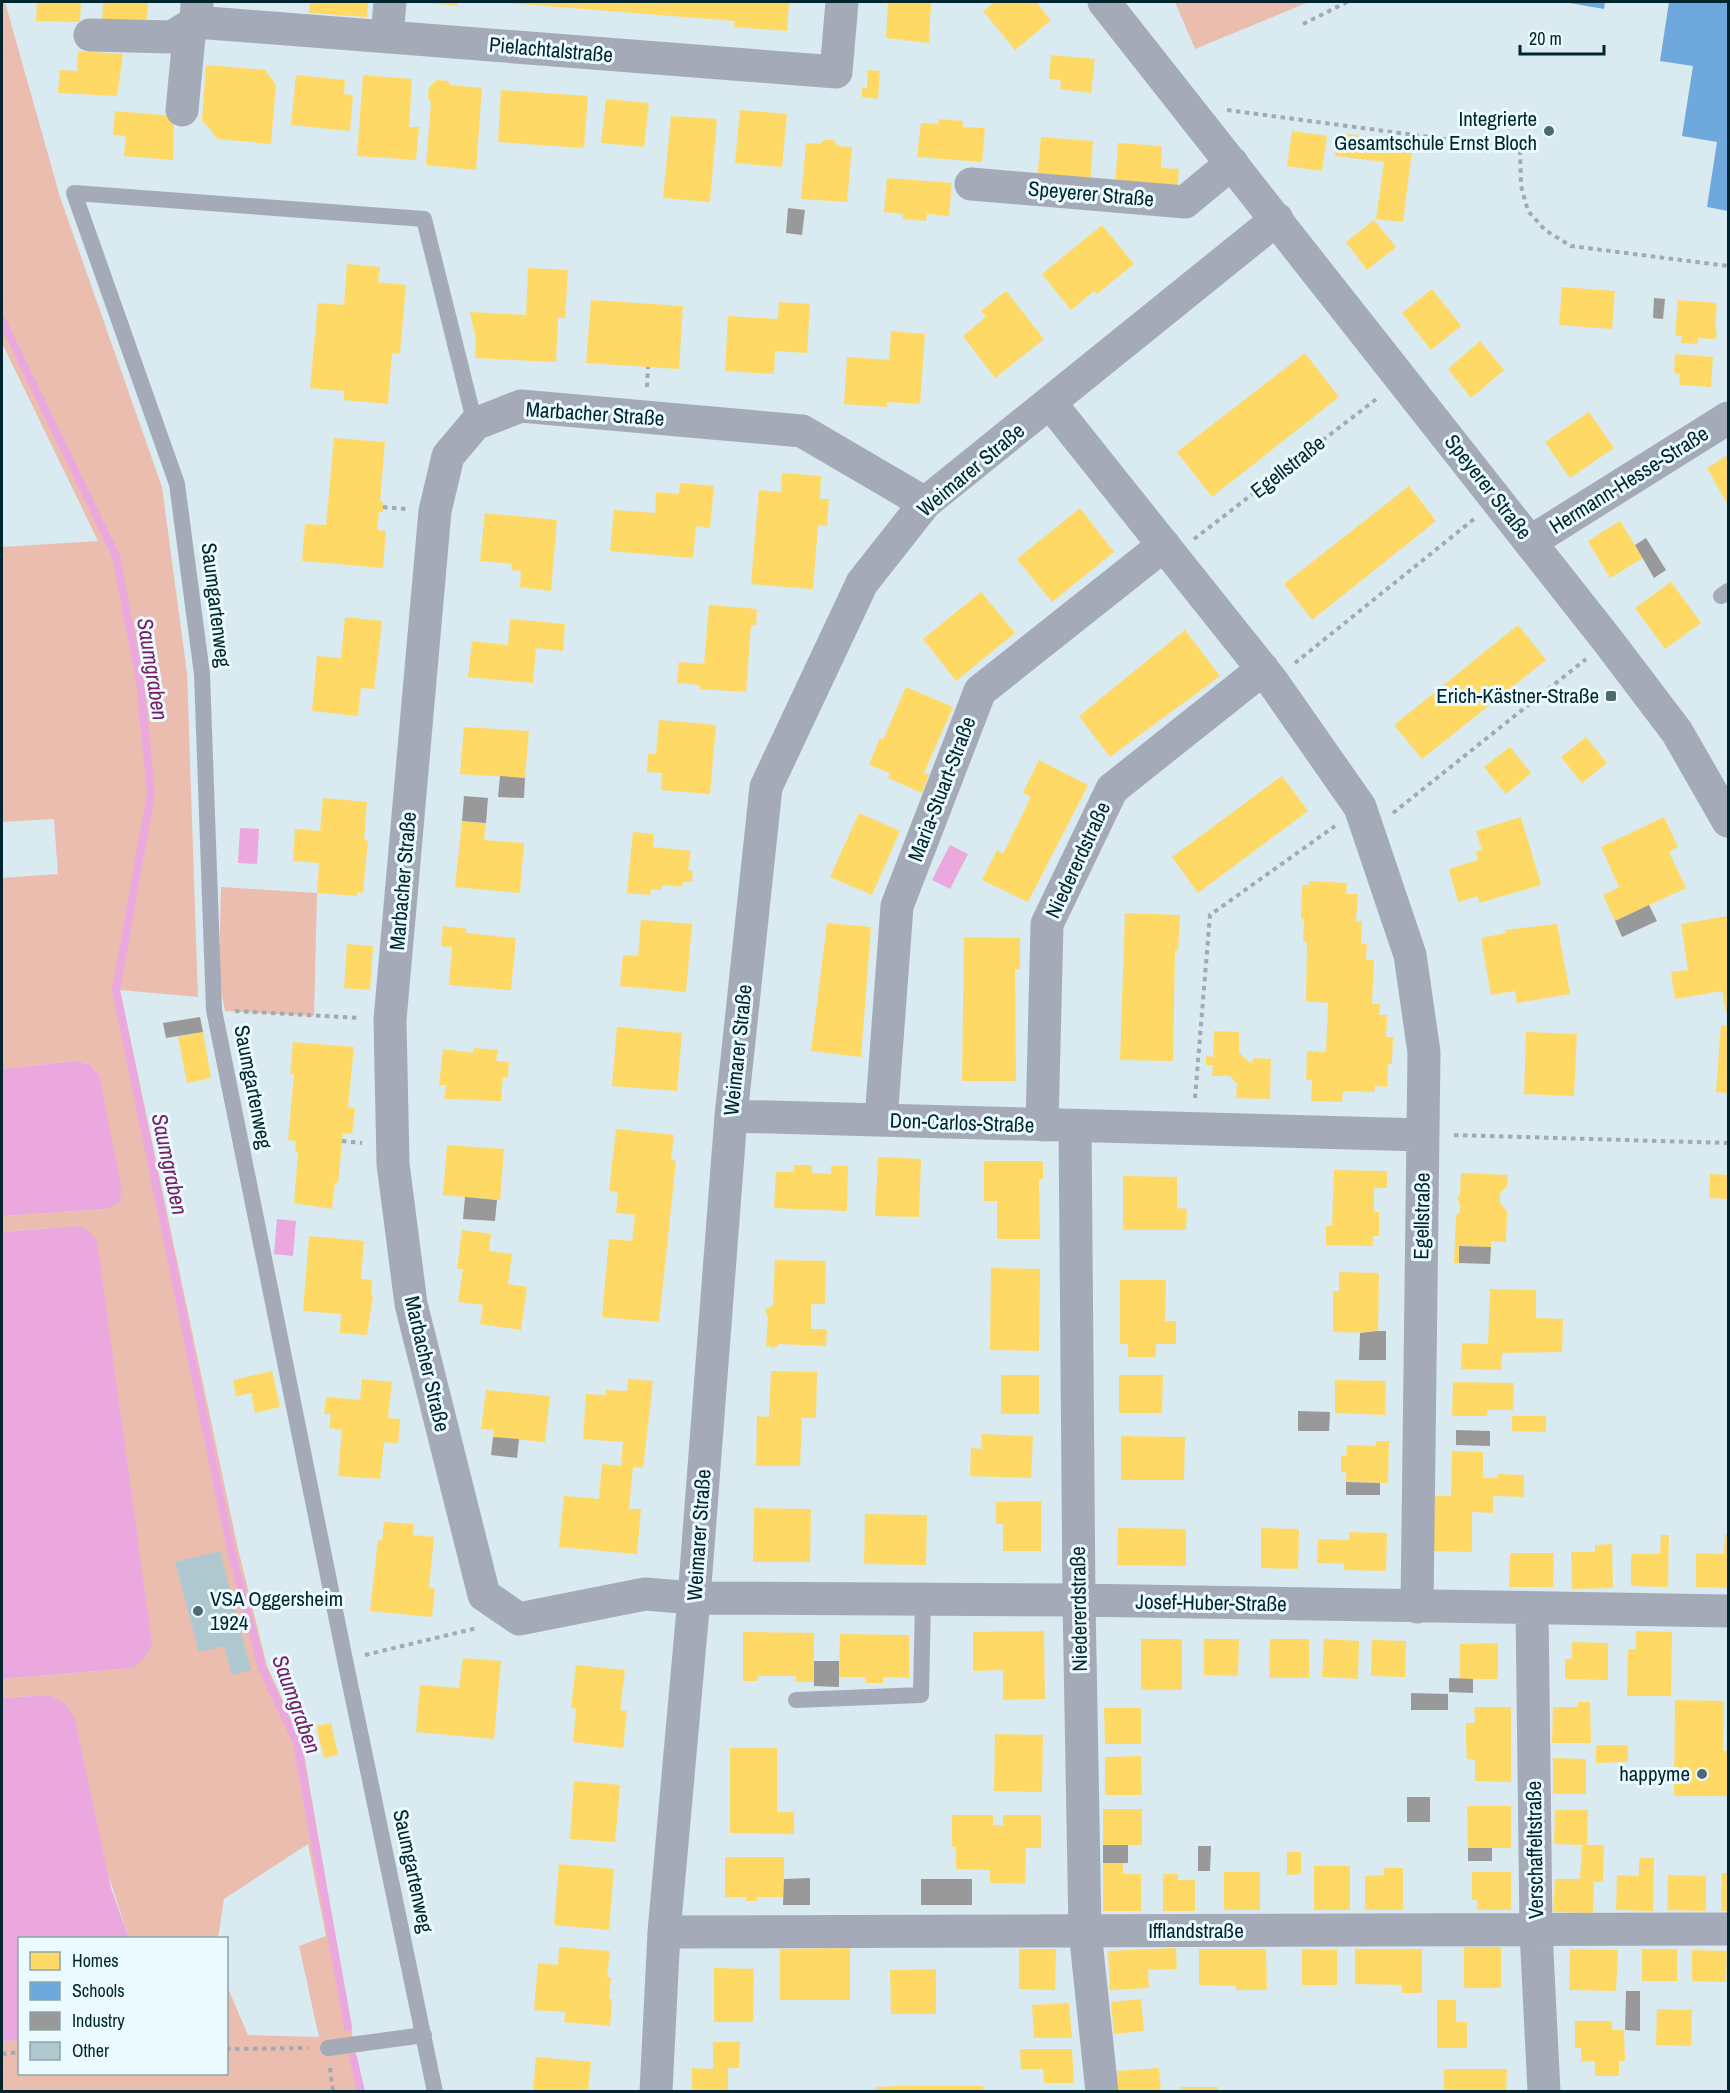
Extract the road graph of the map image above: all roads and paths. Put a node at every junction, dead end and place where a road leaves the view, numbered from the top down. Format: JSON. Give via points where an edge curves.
{"nodes":[{"id":1,"x":390,"y":2,"type":"edge"},
{"id":2,"x":842,"y":2,"type":"edge"},
{"id":3,"x":1104,"y":2,"type":"edge"},
{"id":4,"x":1347,"y":2,"type":"edge"},
{"id":5,"x":194,"y":17,"type":"edge"},
{"id":6,"x":1303,"y":24,"type":"dead end"},
{"id":7,"x":90,"y":35,"type":"dead end"},
{"id":8,"x":387,"y":37,"type":"junction"},
{"id":9,"x":1187,"y":105,"type":"junction"},
{"id":10,"x":182,"y":110,"type":"dead end"},
{"id":11,"x":1233,"y":163,"type":"junction"},
{"id":12,"x":971,"y":184,"type":"dead end"},
{"id":13,"x":1277,"y":219,"type":"junction"},
{"id":14,"x":1728,"y":266,"type":"edge"},
{"id":15,"x":1403,"y":378,"type":"junction"},
{"id":16,"x":1051,"y":404,"type":"junction"},
{"id":17,"x":1728,"y":418,"type":"edge"},
{"id":18,"x":475,"y":424,"type":"junction"},
{"id":19,"x":1498,"y":500,"type":"junction"},
{"id":20,"x":926,"y":503,"type":"junction"},
{"id":21,"x":1530,"y":542,"type":"junction"},
{"id":22,"x":1168,"y":550,"type":"junction"},
{"id":23,"x":1608,"y":641,"type":"junction"},
{"id":24,"x":1268,"y":675,"type":"junction"},
{"id":25,"x":1365,"y":820,"type":"junction"},
{"id":26,"x":1728,"y":821,"type":"edge"},
{"id":27,"x":214,"y":1010,"type":"junction"},
{"id":28,"x":390,"y":1020,"type":"junction"},
{"id":29,"x":731,"y":1116,"type":"junction"},
{"id":30,"x":881,"y":1120,"type":"junction"},
{"id":31,"x":1042,"y":1125,"type":"junction"},
{"id":32,"x":1076,"y":1126,"type":"junction"},
{"id":33,"x":1193,"y":1129,"type":"junction"},
{"id":34,"x":1423,"y":1136,"type":"junction"},
{"id":35,"x":1728,"y":1143,"type":"edge"},
{"id":36,"x":694,"y":1598,"type":"junction"},
{"id":37,"x":923,"y":1599,"type":"junction"},
{"id":38,"x":1079,"y":1600,"type":"junction"},
{"id":39,"x":1417,"y":1606,"type":"junction"},
{"id":40,"x":1532,"y":1608,"type":"junction"},
{"id":41,"x":1728,"y":1611,"type":"edge"},
{"id":42,"x":519,"y":1618,"type":"junction"},
{"id":43,"x":345,"y":1660,"type":"junction"},
{"id":44,"x":796,"y":1700,"type":"dead end"},
{"id":45,"x":1728,"y":1929,"type":"edge"},
{"id":46,"x":1085,"y":1931,"type":"junction"},
{"id":47,"x":1536,"y":1931,"type":"junction"},
{"id":48,"x":664,"y":1932,"type":"junction"},
{"id":49,"x":424,"y":2035,"type":"junction"},
{"id":50,"x":328,"y":2048,"type":"joint"},
{"id":51,"x":228,"y":2049,"type":"edge"},
{"id":52,"x":18,"y":2052,"type":"edge"},
{"id":53,"x":2,"y":2054,"type":"edge"},
{"id":54,"x":435,"y":2091,"type":"edge"},
{"id":55,"x":656,"y":2091,"type":"edge"},
{"id":56,"x":1102,"y":2091,"type":"edge"},
{"id":57,"x":1544,"y":2091,"type":"edge"}],
"edges":[{"from":1,"to":8,"type":"street"},
{"from":2,"to":8,"type":"street","name":"Pielachtalstraße","via":[[836,72]]},
{"from":3,"to":9,"type":"street","name":"Speyerer Straße"},
{"from":4,"to":6,"type":"path"},
{"from":5,"to":7,"type":"street","name":"Pielachtalstraße","via":[[172,38]]},
{"from":5,"to":8,"type":"street","name":"Pielachtalstraße"},
{"from":5,"to":10,"type":"street"},
{"from":9,"to":11,"type":"street","name":"Speyerer Straße"},
{"from":9,"to":14,"type":"path","via":[[1520,150],[1521,186],[1528,211],[1545,230],[1571,246]]},
{"from":11,"to":12,"type":"street","name":"Speyerer Straße","via":[[1185,202]]},
{"from":11,"to":13,"type":"street","name":"Speyerer Straße"},
{"from":13,"to":15,"type":"street","name":"Speyerer Straße"},
{"from":13,"to":16,"type":"street","name":"Weimarer Straße"},
{"from":15,"to":19,"type":"street","name":"Speyerer Straße"},
{"from":15,"to":22,"type":"path","name":"Egellstraße"},
{"from":16,"to":20,"type":"street","name":"Weimarer Straße"},
{"from":16,"to":22,"type":"street","name":"Egellstraße"},
{"from":17,"to":21,"type":"street","name":"Hermann-Hesse-Straße"},
{"from":18,"to":20,"type":"street","name":"Marbacher Straße","via":[[521,406],[802,431]]},
{"from":18,"to":27,"type":"lane","name":"Saumgartenweg","via":[[424,219],[74,193],[177,484],[202,674]]},
{"from":18,"to":28,"type":"street","name":"Marbacher Straße","via":[[448,456],[435,511]]},
{"from":19,"to":21,"type":"street","name":"Speyerer Straße"},
{"from":19,"to":24,"type":"path"},
{"from":20,"to":29,"type":"street","name":"Weimarer Straße","via":[[862,583],[766,787]]},
{"from":21,"to":23,"type":"street","name":"Speyerer Straße"},
{"from":22,"to":24,"type":"street","name":"Egellstraße"},
{"from":22,"to":30,"type":"street","name":"Maria-Stuart-Straße","via":[[980,691],[897,906]]},
{"from":23,"to":25,"type":"path"},
{"from":23,"to":26,"type":"street","name":"Speyerer Straße","via":[[1677,732]]},
{"from":24,"to":25,"type":"street","name":"Egellstraße"},
{"from":24,"to":31,"type":"street","name":"Niedererdstraße","via":[[1112,789],[1047,924]]},
{"from":25,"to":33,"type":"path","via":[[1210,915]]},
{"from":25,"to":34,"type":"street","name":"Egellstraße","via":[[1410,955],[1424,1052]]},
{"from":27,"to":28,"type":"path"},
{"from":27,"to":43,"type":"lane","name":"Saumgartenweg"},
{"from":28,"to":42,"type":"street","name":"Marbacher Straße","via":[[393,1164],[411,1304],[484,1595]]},
{"from":29,"to":30,"type":"street","name":"Don-Carlos-Straße"},
{"from":29,"to":36,"type":"street","name":"Weimarer Straße"},
{"from":30,"to":31,"type":"street","name":"Don-Carlos-Straße"},
{"from":31,"to":32,"type":"street","name":"Don-Carlos-Straße"},
{"from":32,"to":33,"type":"street","name":"Don-Carlos-Straße"},
{"from":32,"to":38,"type":"street","name":"Niedererdstraße"},
{"from":33,"to":34,"type":"street","name":"Don-Carlos-Straße"},
{"from":34,"to":35,"type":"path"},
{"from":34,"to":39,"type":"street","name":"Egellstraße"},
{"from":36,"to":37,"type":"street","name":"Josef-Huber-Straße"},
{"from":36,"to":42,"type":"street","via":[[645,1594]]},
{"from":36,"to":48,"type":"street","name":"Weimarer Straße"},
{"from":37,"to":38,"type":"street","name":"Josef-Huber-Straße"},
{"from":37,"to":44,"type":"lane","via":[[921,1695]]},
{"from":38,"to":39,"type":"street","name":"Josef-Huber-Straße"},
{"from":38,"to":46,"type":"street","name":"Niedererdstraße"},
{"from":39,"to":40,"type":"street","name":"Josef-Huber-Straße"},
{"from":40,"to":41,"type":"street","name":"Josef-Huber-Straße"},
{"from":40,"to":47,"type":"street","name":"Verschaffeltstraße"},
{"from":42,"to":43,"type":"path"},
{"from":43,"to":49,"type":"lane","name":"Saumgartenweg"},
{"from":45,"to":47,"type":"street","name":"Ifflandstraße"},
{"from":46,"to":47,"type":"street","name":"Ifflandstraße"},
{"from":46,"to":48,"type":"street","name":"Ifflandstraße"},
{"from":46,"to":56,"type":"street","name":"Niedererdstraße"},
{"from":47,"to":57,"type":"street","name":"Verschaffeltstraße"},
{"from":48,"to":55,"type":"street","name":"Weimarer Straße"},
{"from":49,"to":50,"type":"lane"},
{"from":49,"to":54,"type":"lane","name":"Saumgartenweg"},
{"from":50,"to":51,"type":"path"},
{"from":52,"to":53,"type":"path"}]}
